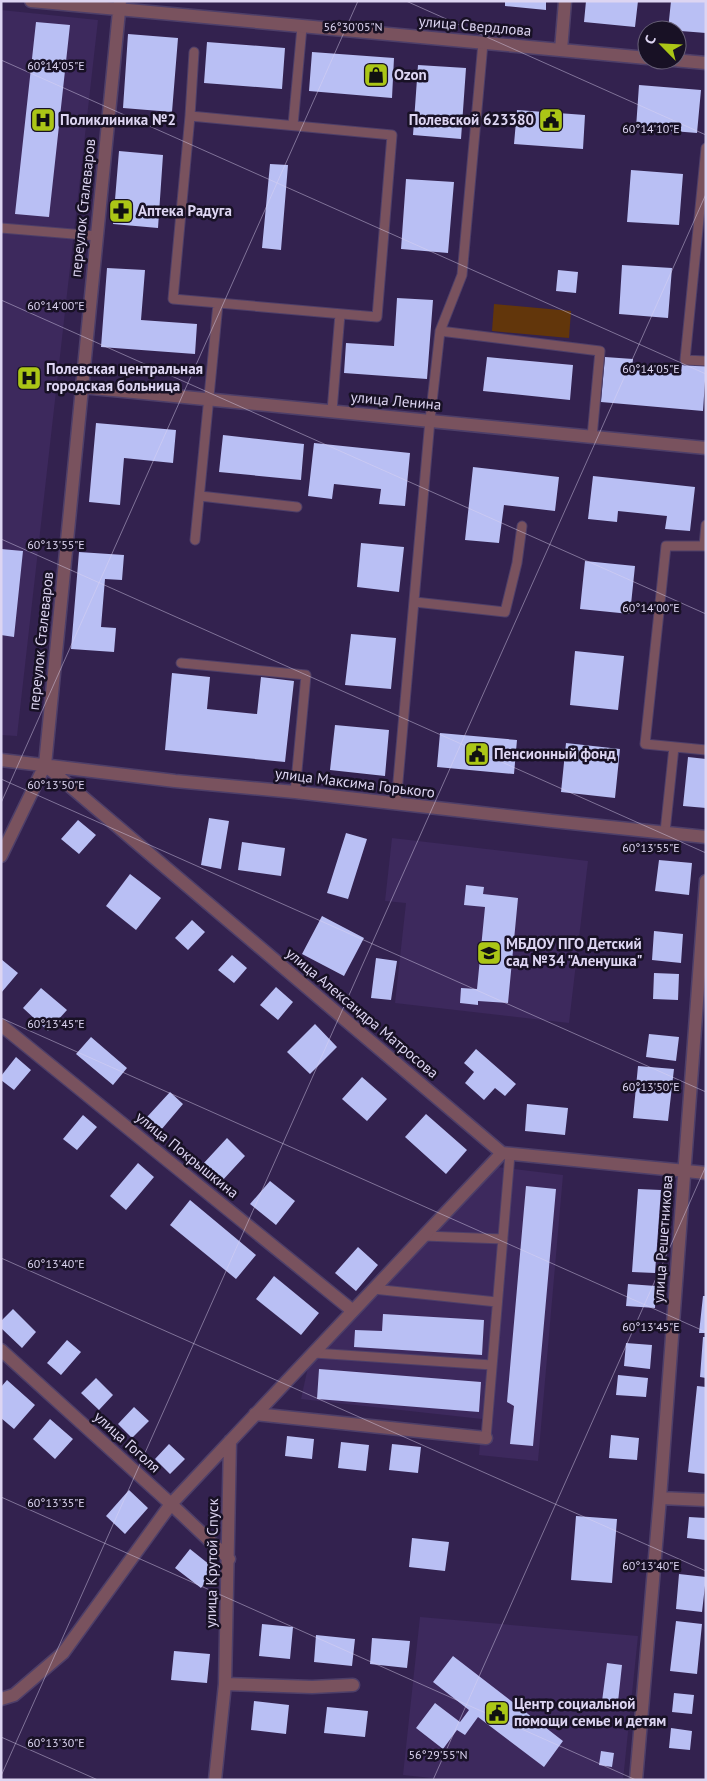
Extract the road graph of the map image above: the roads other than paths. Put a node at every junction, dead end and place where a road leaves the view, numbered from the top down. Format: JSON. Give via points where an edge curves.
{"nodes":[{"id":1,"x":31,"y":1,"type":"edge"},
{"id":2,"x":566,"y":1,"type":"edge"},
{"id":3,"x":119,"y":6,"type":"edge"},
{"id":4,"x":302,"y":27,"type":"junction"},
{"id":5,"x":483,"y":43,"type":"junction"},
{"id":6,"x":560,"y":50,"type":"junction"},
{"id":7,"x":194,"y":52,"type":"dead end"},
{"id":8,"x":637,"y":57,"type":"edge"},
{"id":9,"x":687,"y":61,"type":"edge"},
{"id":10,"x":706,"y":63,"type":"edge"},
{"id":11,"x":190,"y":116,"type":"junction"},
{"id":12,"x":294,"y":125,"type":"junction"},
{"id":13,"x":706,"y":148,"type":"edge"},
{"id":14,"x":1,"y":228,"type":"edge"},
{"id":15,"x":97,"y":236,"type":"junction"},
{"id":16,"x":218,"y":304,"type":"junction"},
{"id":17,"x":340,"y":314,"type":"junction"},
{"id":18,"x":440,"y":330,"type":"junction"},
{"id":19,"x":706,"y":361,"type":"edge"},
{"id":20,"x":82,"y":386,"type":"junction"},
{"id":21,"x":210,"y":399,"type":"junction"},
{"id":22,"x":332,"y":411,"type":"junction"},
{"id":23,"x":430,"y":420,"type":"junction"},
{"id":24,"x":592,"y":437,"type":"junction"},
{"id":25,"x":706,"y":448,"type":"edge"},
{"id":26,"x":200,"y":496,"type":"junction"},
{"id":27,"x":297,"y":507,"type":"dead end"},
{"id":28,"x":706,"y":525,"type":"edge"},
{"id":29,"x":522,"y":526,"type":"dead end"},
{"id":30,"x":195,"y":540,"type":"dead end"},
{"id":31,"x":705,"y":546,"type":"edge"},
{"id":32,"x":415,"y":602,"type":"junction"},
{"id":33,"x":181,"y":663,"type":"dead end"},
{"id":34,"x":674,"y":747,"type":"junction"},
{"id":35,"x":706,"y":750,"type":"edge"},
{"id":36,"x":1,"y":760,"type":"edge"},
{"id":37,"x":46,"y":765,"type":"junction"},
{"id":38,"x":294,"y":792,"type":"junction"},
{"id":39,"x":396,"y":804,"type":"junction"},
{"id":40,"x":665,"y":832,"type":"junction"},
{"id":41,"x":706,"y":836,"type":"edge"},
{"id":42,"x":1,"y":856,"type":"edge"},
{"id":43,"x":706,"y":881,"type":"edge"},
{"id":44,"x":1,"y":1025,"type":"edge"},
{"id":45,"x":506,"y":1153,"type":"junction"},
{"id":46,"x":684,"y":1171,"type":"junction"},
{"id":47,"x":706,"y":1172,"type":"edge"},
{"id":48,"x":424,"y":1236,"type":"junction"},
{"id":49,"x":503,"y":1239,"type":"junction"},
{"id":50,"x":373,"y":1290,"type":"junction"},
{"id":51,"x":497,"y":1302,"type":"junction"},
{"id":52,"x":353,"y":1311,"type":"junction"},
{"id":53,"x":1,"y":1350,"type":"edge"},
{"id":54,"x":314,"y":1353,"type":"junction"},
{"id":55,"x":492,"y":1365,"type":"junction"},
{"id":56,"x":255,"y":1414,"type":"junction"},
{"id":57,"x":486,"y":1438,"type":"joint"},
{"id":58,"x":230,"y":1441,"type":"junction"},
{"id":59,"x":660,"y":1498,"type":"junction"},
{"id":60,"x":706,"y":1500,"type":"edge"},
{"id":61,"x":171,"y":1504,"type":"junction"},
{"id":62,"x":229,"y":1559,"type":"junction"},
{"id":63,"x":225,"y":1684,"type":"junction"},
{"id":64,"x":352,"y":1685,"type":"dead end"},
{"id":65,"x":1,"y":1699,"type":"edge"},
{"id":66,"x":215,"y":1780,"type":"edge"},
{"id":67,"x":636,"y":1780,"type":"edge"}],
"edges":[{"from":1,"to":3,"type":"street","name":"улица Свердлова"},
{"from":2,"to":6,"type":"street"},
{"from":3,"to":4,"type":"street","name":"улица Свердлова"},
{"from":3,"to":15,"type":"street","name":"переулок Сталеваров"},
{"from":4,"to":5,"type":"street","name":"улица Свердлова"},
{"from":4,"to":12,"type":"lane"},
{"from":5,"to":6,"type":"street","name":"улица Свердлова"},
{"from":5,"to":18,"type":"lane","via":[[462,275]]},
{"from":6,"to":8,"type":"street","name":"улица Свердлова"},
{"from":7,"to":11,"type":"lane"},
{"from":9,"to":10,"type":"street"},
{"from":11,"to":12,"type":"lane"},
{"from":11,"to":16,"type":"lane","via":[[173,299]]},
{"from":12,"to":17,"type":"lane","via":[[392,135],[377,317]]},
{"from":13,"to":19,"type":"lane","via":[[686,360]]},
{"from":14,"to":15,"type":"lane"},
{"from":15,"to":20,"type":"street","name":"переулок Сталеваров"},
{"from":16,"to":17,"type":"lane"},
{"from":16,"to":21,"type":"lane"},
{"from":17,"to":22,"type":"lane"},
{"from":18,"to":23,"type":"lane"},
{"from":18,"to":24,"type":"lane","via":[[600,352]]},
{"from":20,"to":21,"type":"street","name":"улица Ленина"},
{"from":20,"to":37,"type":"street","name":"переулок Сталеваров"},
{"from":21,"to":22,"type":"street","name":"улица Ленина"},
{"from":21,"to":26,"type":"lane"},
{"from":22,"to":23,"type":"street","name":"улица Ленина"},
{"from":23,"to":24,"type":"street","name":"улица Ленина"},
{"from":23,"to":32,"type":"lane"},
{"from":24,"to":25,"type":"street","name":"улица Ленина"},
{"from":26,"to":27,"type":"lane"},
{"from":26,"to":30,"type":"lane"},
{"from":28,"to":31,"type":"lane"},
{"from":29,"to":32,"type":"lane","via":[[505,612]]},
{"from":31,"to":34,"type":"lane","via":[[666,546],[645,744]]},
{"from":32,"to":39,"type":"lane"},
{"from":33,"to":38,"type":"lane","via":[[306,674]]},
{"from":34,"to":35,"type":"lane"},
{"from":34,"to":40,"type":"lane"},
{"from":36,"to":37,"type":"street","name":"улица Максима Горького"},
{"from":37,"to":38,"type":"street","name":"улица Максима Горького"},
{"from":37,"to":42,"type":"street","name":"переулок Сталеваров"},
{"from":37,"to":45,"type":"street","name":"улица Александра Матросова"},
{"from":38,"to":39,"type":"street","name":"улица Максима Горького"},
{"from":39,"to":40,"type":"street","name":"улица Максима Горького"},
{"from":40,"to":41,"type":"street","name":"улица Максима Горького"},
{"from":43,"to":46,"type":"street","name":"улица Решетникова"},
{"from":44,"to":52,"type":"street","name":"улица Покрышкина"},
{"from":45,"to":46,"type":"street"},
{"from":45,"to":48,"type":"street"},
{"from":45,"to":49,"type":"lane"},
{"from":46,"to":47,"type":"street"},
{"from":46,"to":59,"type":"street","name":"улица Решетникова"},
{"from":48,"to":49,"type":"lane"},
{"from":48,"to":50,"type":"street"},
{"from":49,"to":51,"type":"lane"},
{"from":50,"to":51,"type":"lane"},
{"from":50,"to":52,"type":"street"},
{"from":51,"to":55,"type":"lane"},
{"from":52,"to":54,"type":"street"},
{"from":53,"to":61,"type":"street","name":"улица Гоголя"},
{"from":54,"to":55,"type":"lane"},
{"from":54,"to":56,"type":"street"},
{"from":55,"to":57,"type":"lane"},
{"from":56,"to":57,"type":"street"},
{"from":56,"to":58,"type":"street"},
{"from":58,"to":61,"type":"street"},
{"from":58,"to":62,"type":"street","name":"улица Крутой Спуск"},
{"from":59,"to":60,"type":"street"},
{"from":59,"to":67,"type":"street","name":"улица Решетникова"},
{"from":61,"to":62,"type":"street","name":"улица Гоголя"},
{"from":61,"to":65,"type":"street","via":[[63,1653],[14,1695]]},
{"from":62,"to":63,"type":"street","name":"улица Крутой Спуск"},
{"from":63,"to":64,"type":"street"},
{"from":63,"to":66,"type":"street","name":"улица Крутой Спуск"}]}
